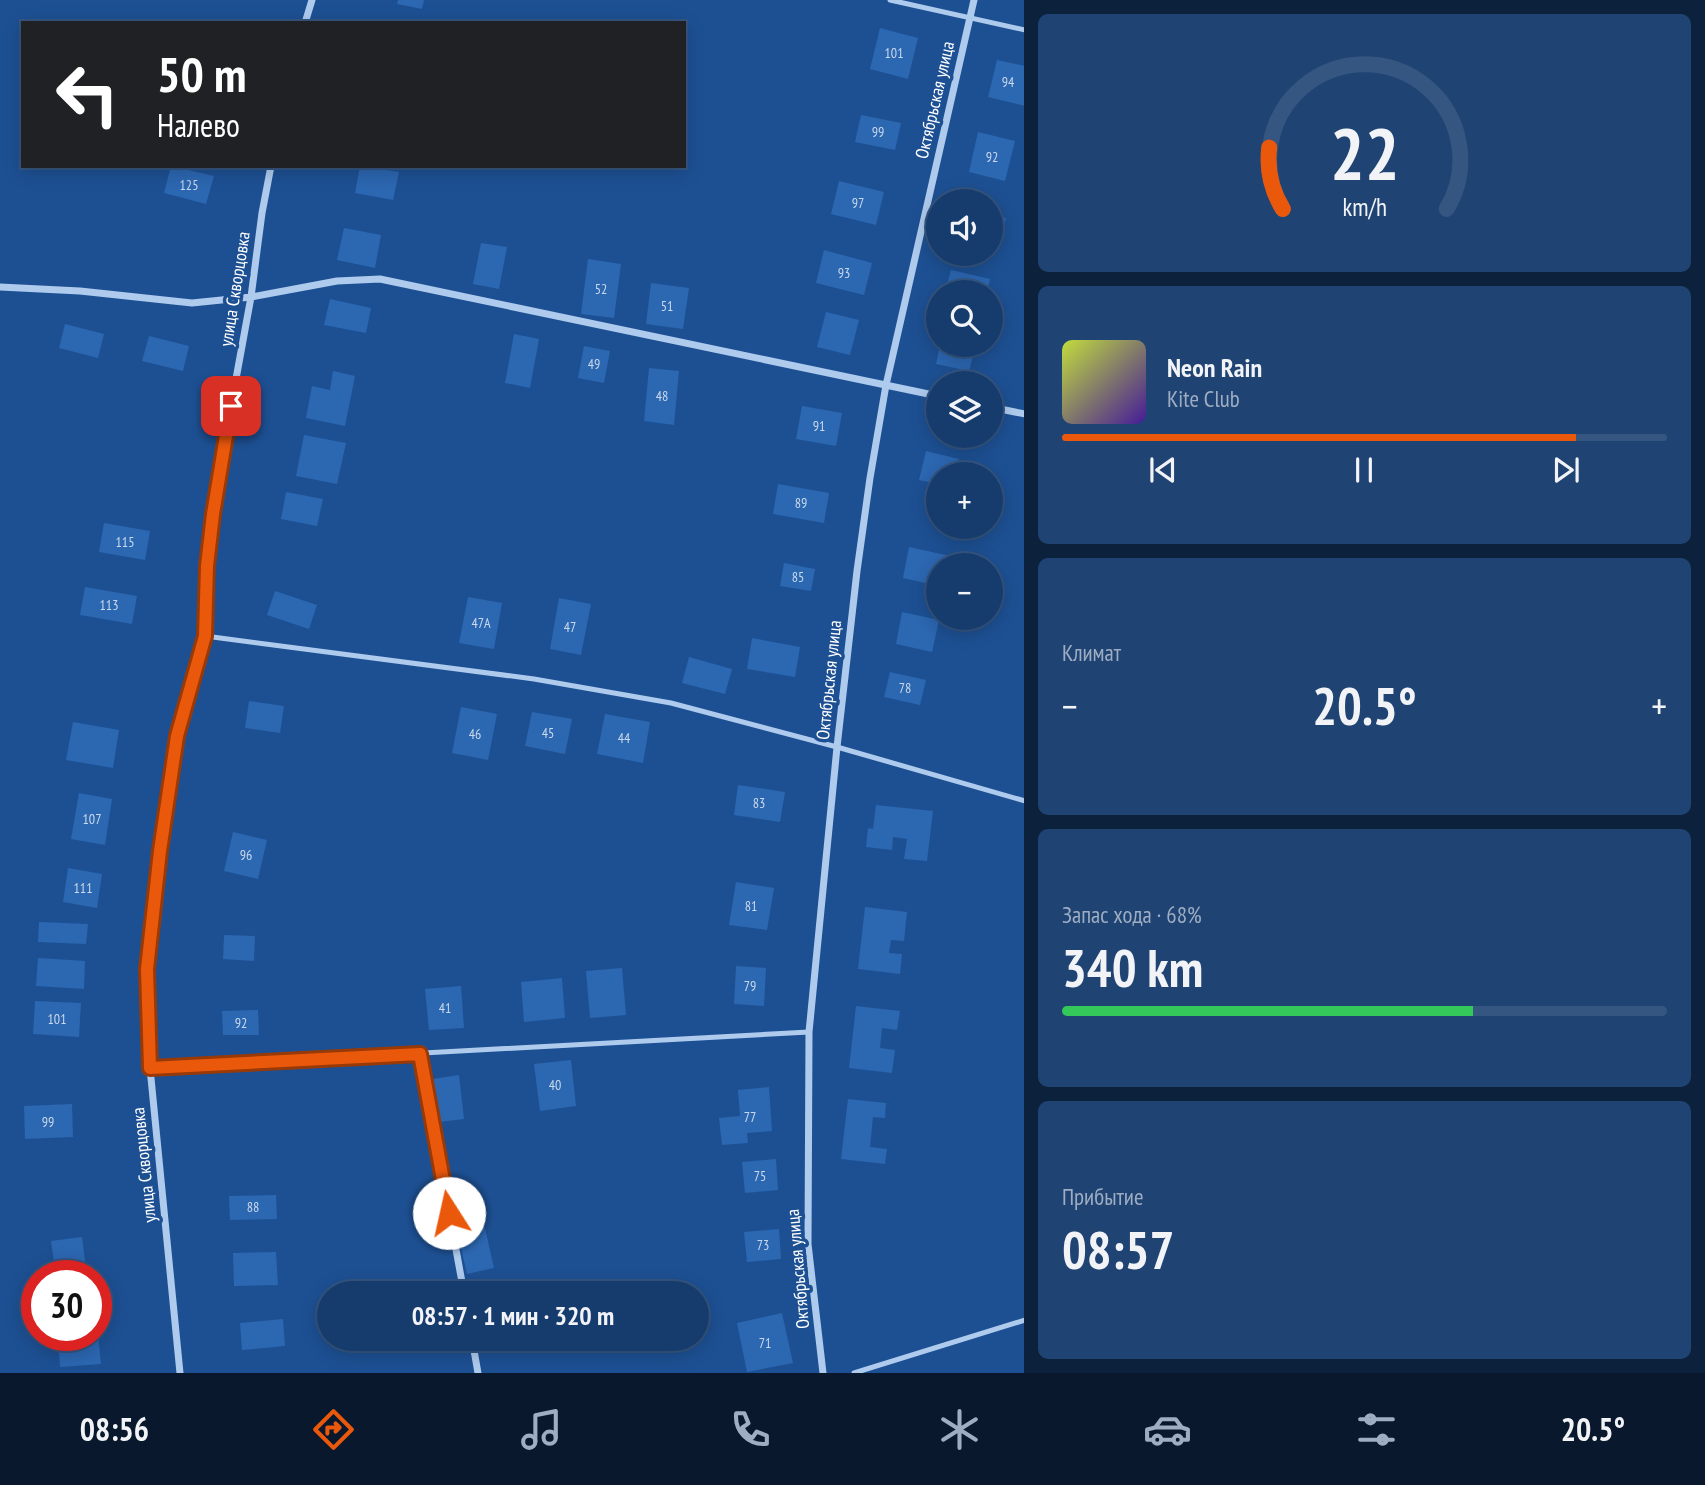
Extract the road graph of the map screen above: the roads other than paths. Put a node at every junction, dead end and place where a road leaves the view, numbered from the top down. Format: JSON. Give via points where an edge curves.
{"nodes":[{"id":1,"x":312,"y":0,"type":"edge"},
{"id":2,"x":890,"y":0,"type":"edge"},
{"id":3,"x":974,"y":0,"type":"edge"},
{"id":4,"x":971,"y":16,"type":"junction"},
{"id":5,"x":306,"y":21,"type":"edge"},
{"id":6,"x":1024,"y":30,"type":"edge"},
{"id":7,"x":271,"y":168,"type":"edge"},
{"id":8,"x":0,"y":286,"type":"edge"},
{"id":9,"x":251,"y":297,"type":"junction"},
{"id":10,"x":886,"y":385,"type":"junction"},
{"id":11,"x":926,"y":393,"type":"edge"},
{"id":12,"x":1003,"y":410,"type":"edge"},
{"id":13,"x":1024,"y":414,"type":"edge"},
{"id":14,"x":205,"y":636,"type":"junction"},
{"id":15,"x":837,"y":747,"type":"junction"},
{"id":16,"x":1024,"y":801,"type":"edge"},
{"id":17,"x":809,"y":1032,"type":"junction"},
{"id":18,"x":420,"y":1054,"type":"junction"},
{"id":19,"x":150,"y":1068,"type":"junction"},
{"id":20,"x":462,"y":1281,"type":"edge"},
{"id":21,"x":1024,"y":1320,"type":"edge"},
{"id":22,"x":474,"y":1351,"type":"edge"},
{"id":23,"x":180,"y":1373,"type":"edge"},
{"id":24,"x":478,"y":1373,"type":"edge"},
{"id":25,"x":824,"y":1373,"type":"edge"},
{"id":26,"x":854,"y":1373,"type":"edge"}],
"edges":[{"from":1,"to":5,"type":"street"},
{"from":2,"to":4,"type":"lane"},
{"from":3,"to":4,"type":"street","name":"Октябрьская улица"},
{"from":4,"to":6,"type":"lane"},
{"from":4,"to":10,"type":"street","name":"Октябрьская улица"},
{"from":7,"to":9,"type":"street","name":"улица Скворцовка"},
{"from":8,"to":9,"type":"street","via":[[192,303]]},
{"from":9,"to":10,"type":"street","via":[[337,281],[380,279]]},
{"from":9,"to":14,"type":"street","name":"улица Скворцовка","via":[[216,488]]},
{"from":10,"to":11,"type":"street"},
{"from":10,"to":15,"type":"street","name":"Октябрьская улица"},
{"from":12,"to":13,"type":"street"},
{"from":14,"to":15,"type":"lane","via":[[534,679],[671,703]]},
{"from":14,"to":19,"type":"street","name":"улица Скворцовка","via":[[177,736],[160,851],[147,969]]},
{"from":15,"to":16,"type":"lane"},
{"from":15,"to":17,"type":"street","name":"Октябрьская улица"},
{"from":17,"to":18,"type":"lane"},
{"from":17,"to":25,"type":"street","name":"Октябрьская улица","via":[[808,1244]]},
{"from":18,"to":19,"type":"lane"},
{"from":18,"to":20,"type":"street"},
{"from":19,"to":23,"type":"street","name":"улица Скворцовка"},
{"from":21,"to":26,"type":"lane"},
{"from":22,"to":24,"type":"street"}]}
